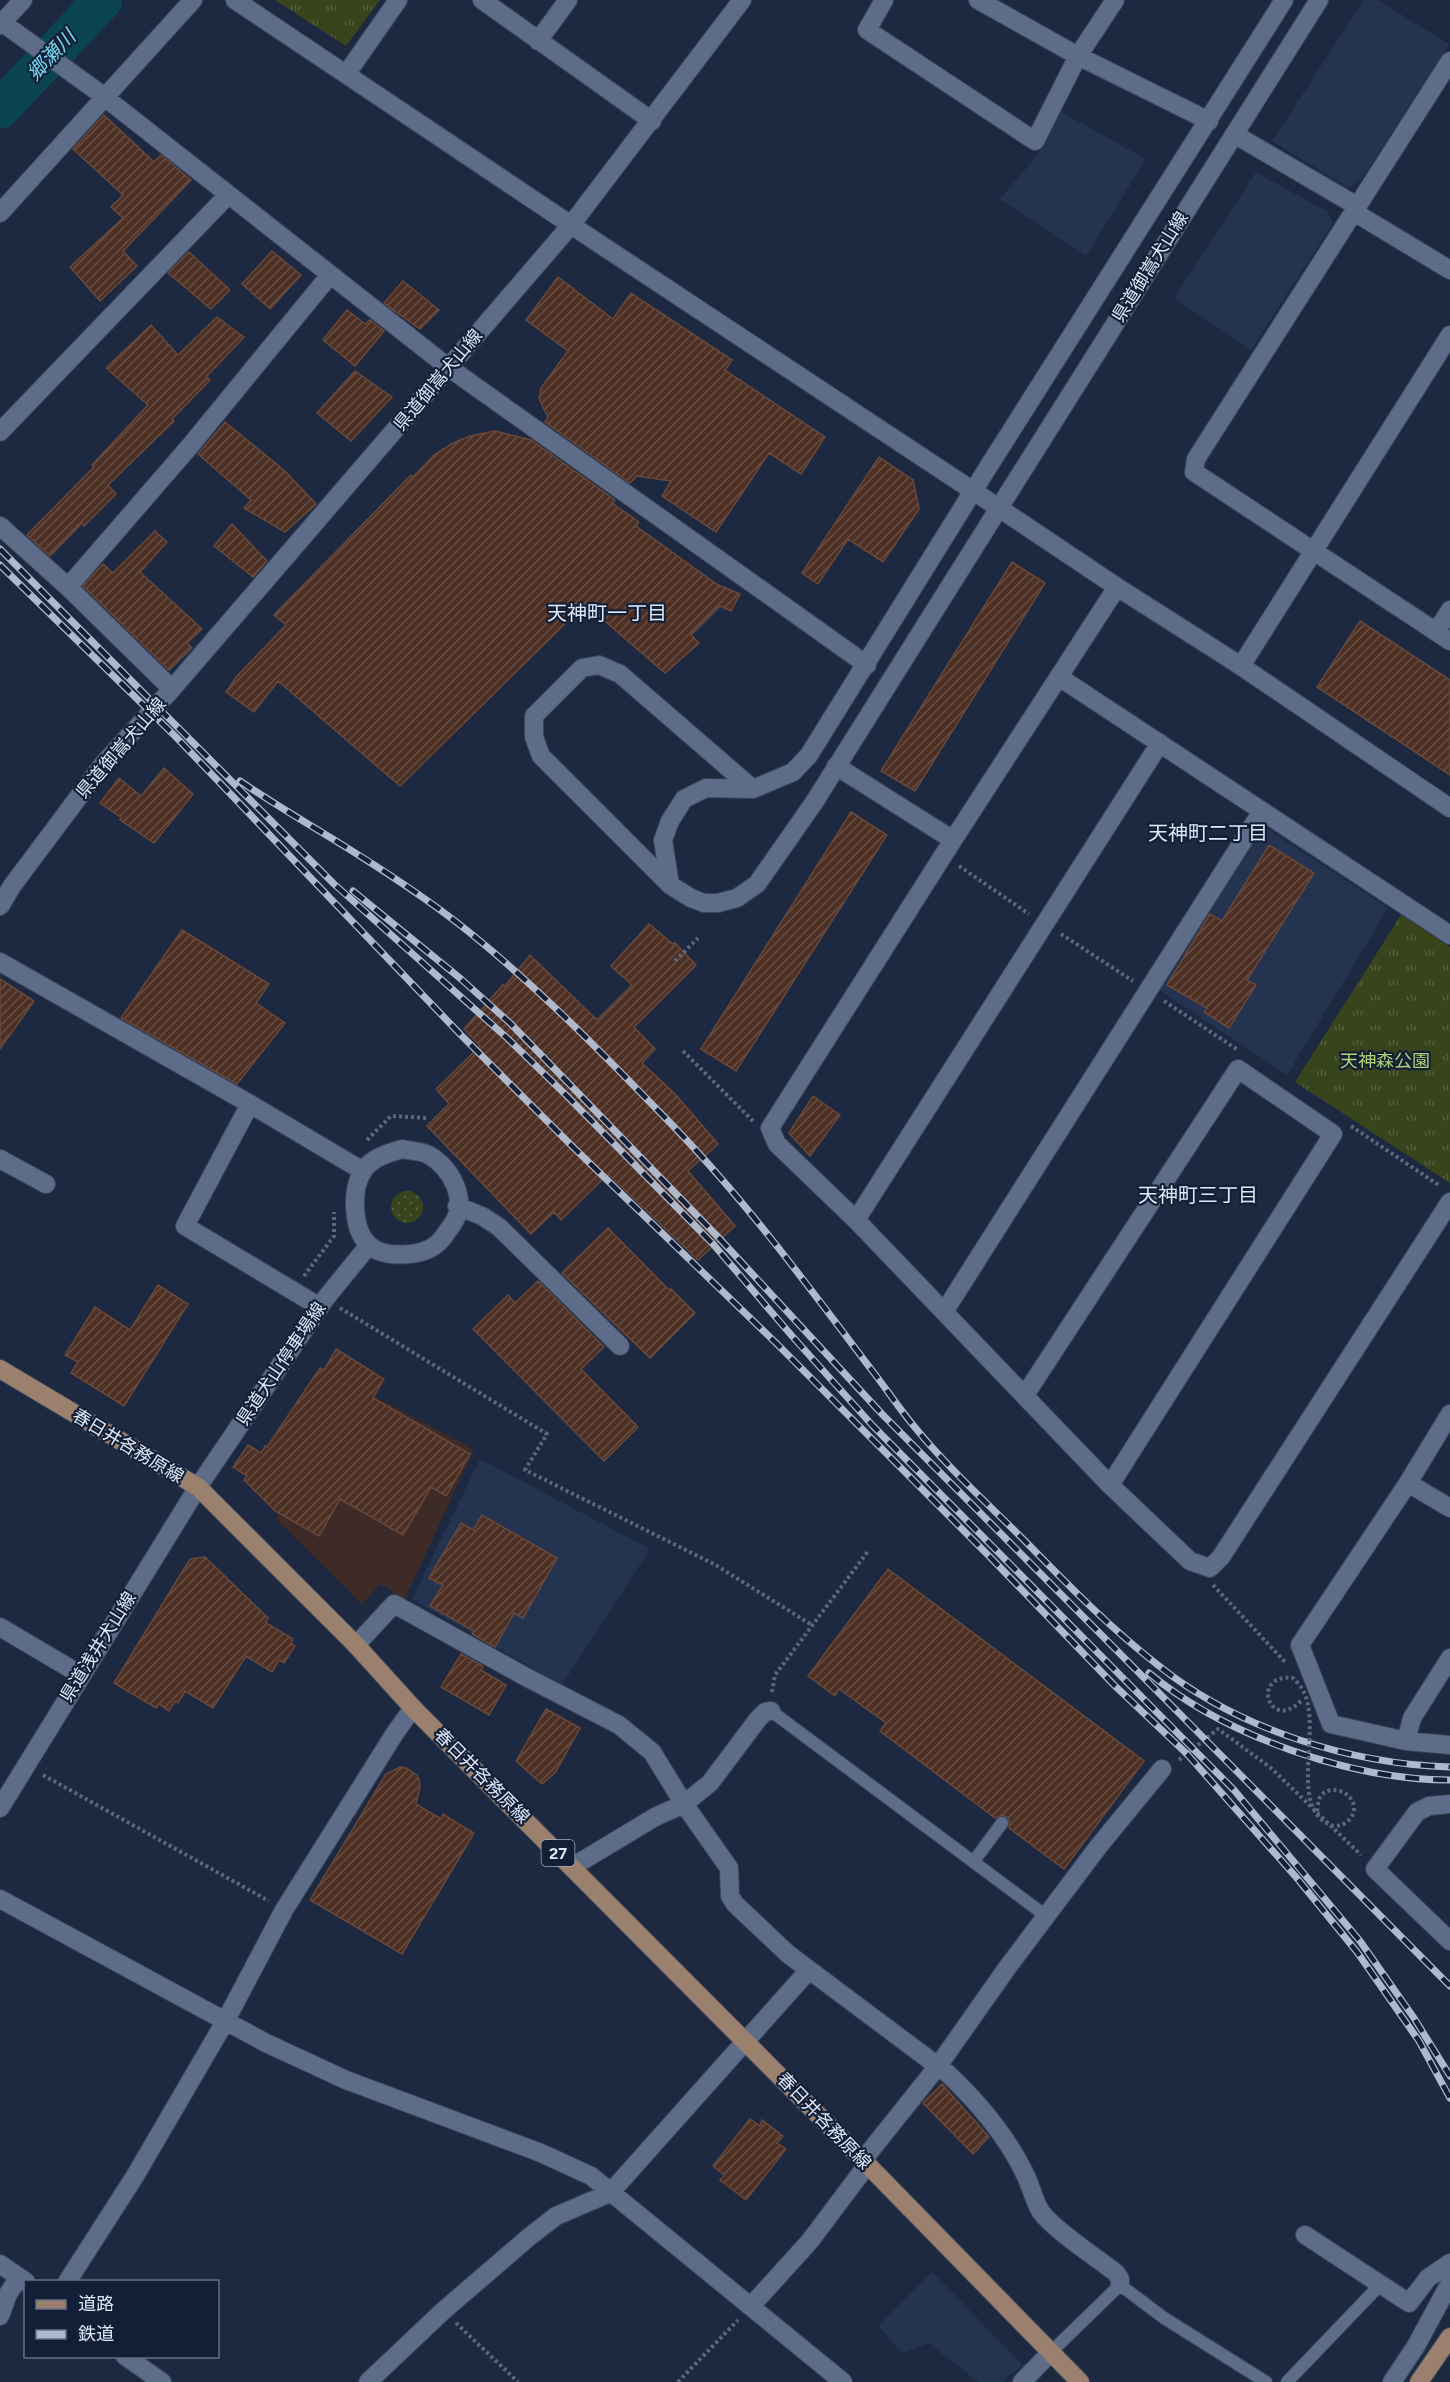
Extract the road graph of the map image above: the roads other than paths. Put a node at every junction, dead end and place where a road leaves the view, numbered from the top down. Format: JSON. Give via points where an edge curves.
{"nodes":[{"id":1,"x":23,"y":0,"type":"edge"},
{"id":2,"x":193,"y":0,"type":"edge"},
{"id":3,"x":235,"y":0,"type":"edge"},
{"id":4,"x":398,"y":0,"type":"edge"},
{"id":5,"x":482,"y":0,"type":"edge"},
{"id":6,"x":567,"y":0,"type":"edge"},
{"id":7,"x":742,"y":0,"type":"edge"},
{"id":8,"x":884,"y":0,"type":"edge"},
{"id":9,"x":1115,"y":0,"type":"edge"},
{"id":10,"x":1284,"y":0,"type":"edge"},
{"id":11,"x":1319,"y":0,"type":"edge"},
{"id":12,"x":989,"y":3,"type":"edge"},
{"id":13,"x":3,"y":24,"type":"edge"},
{"id":14,"x":538,"y":41,"type":"junction"},
{"id":15,"x":1078,"y":56,"type":"junction"},
{"id":16,"x":1450,"y":61,"type":"edge"},
{"id":17,"x":347,"y":73,"type":"junction"},
{"id":18,"x":102,"y":95,"type":"junction"},
{"id":19,"x":652,"y":121,"type":"junction"},
{"id":20,"x":1209,"y":121,"type":"junction"},
{"id":21,"x":1234,"y":134,"type":"junction"},
{"id":22,"x":228,"y":195,"type":"junction"},
{"id":23,"x":1355,"y":209,"type":"junction"},
{"id":24,"x":0,"y":213,"type":"edge"},
{"id":25,"x":571,"y":225,"type":"junction"},
{"id":26,"x":1450,"y":270,"type":"edge"},
{"id":27,"x":330,"y":275,"type":"junction"},
{"id":28,"x":1450,"y":335,"type":"edge"},
{"id":29,"x":448,"y":367,"type":"junction"},
{"id":30,"x":0,"y":432,"type":"edge"},
{"id":31,"x":972,"y":491,"type":"junction"},
{"id":32,"x":999,"y":508,"type":"junction"},
{"id":33,"x":0,"y":526,"type":"edge"},
{"id":34,"x":1313,"y":550,"type":"junction"},
{"id":35,"x":68,"y":587,"type":"junction"},
{"id":36,"x":1117,"y":587,"type":"junction"},
{"id":37,"x":1450,"y":610,"type":"edge"},
{"id":38,"x":1443,"y":636,"type":"edge"},
{"id":39,"x":867,"y":665,"type":"junction"},
{"id":40,"x":1241,"y":666,"type":"junction"},
{"id":41,"x":1059,"y":677,"type":"junction"},
{"id":42,"x":172,"y":689,"type":"junction"},
{"id":43,"x":1160,"y":744,"type":"junction"},
{"id":44,"x":836,"y":766,"type":"junction"},
{"id":45,"x":753,"y":789,"type":"junction"},
{"id":46,"x":1450,"y":808,"type":"edge"},
{"id":47,"x":1263,"y":811,"type":"junction"},
{"id":48,"x":952,"y":840,"type":"junction"},
{"id":49,"x":670,"y":885,"type":"junction"},
{"id":50,"x":0,"y":906,"type":"edge"},
{"id":51,"x":1450,"y":935,"type":"edge"},
{"id":52,"x":0,"y":962,"type":"edge"},
{"id":53,"x":250,"y":1104,"type":"junction"},
{"id":54,"x":0,"y":1159,"type":"edge"},
{"id":55,"x":363,"y":1171,"type":"junction"},
{"id":56,"x":46,"y":1184,"type":"dead end"},
{"id":57,"x":1450,"y":1202,"type":"edge"},
{"id":58,"x":458,"y":1206,"type":"junction"},
{"id":59,"x":856,"y":1220,"type":"junction"},
{"id":60,"x":369,"y":1245,"type":"junction"},
{"id":61,"x":328,"y":1306,"type":"junction"},
{"id":62,"x":944,"y":1312,"type":"junction"},
{"id":63,"x":620,"y":1346,"type":"dead end"},
{"id":64,"x":0,"y":1369,"type":"edge"},
{"id":65,"x":1024,"y":1395,"type":"junction"},
{"id":66,"x":1450,"y":1414,"type":"edge"},
{"id":67,"x":1408,"y":1483,"type":"junction"},
{"id":68,"x":1110,"y":1485,"type":"junction"},
{"id":69,"x":198,"y":1487,"type":"junction"},
{"id":70,"x":1450,"y":1508,"type":"edge"},
{"id":71,"x":0,"y":1627,"type":"edge"},
{"id":72,"x":356,"y":1645,"type":"junction"},
{"id":73,"x":1450,"y":1658,"type":"edge"},
{"id":74,"x":81,"y":1674,"type":"junction"},
{"id":75,"x":413,"y":1708,"type":"junction"},
{"id":76,"x":771,"y":1711,"type":"joint"},
{"id":77,"x":1406,"y":1741,"type":"junction"},
{"id":78,"x":1450,"y":1744,"type":"edge"},
{"id":79,"x":1162,"y":1769,"type":"road end"},
{"id":80,"x":684,"y":1804,"type":"junction"},
{"id":81,"x":1450,"y":1804,"type":"edge"},
{"id":82,"x":0,"y":1808,"type":"edge"},
{"id":83,"x":1002,"y":1823,"type":"dead end"},
{"id":84,"x":974,"y":1861,"type":"junction"},
{"id":85,"x":572,"y":1866,"type":"junction"},
{"id":86,"x":0,"y":1899,"type":"edge"},
{"id":87,"x":1046,"y":1916,"type":"junction"},
{"id":88,"x":1450,"y":1941,"type":"edge"},
{"id":89,"x":809,"y":1970,"type":"junction"},
{"id":90,"x":226,"y":2020,"type":"junction"},
{"id":91,"x":744,"y":2040,"type":"junction"},
{"id":92,"x":938,"y":2066,"type":"junction"},
{"id":93,"x":865,"y":2162,"type":"junction"},
{"id":94,"x":610,"y":2193,"type":"junction"},
{"id":95,"x":1305,"y":2235,"type":"dead end"},
{"id":96,"x":1450,"y":2263,"type":"edge"},
{"id":97,"x":0,"y":2265,"type":"edge"},
{"id":98,"x":22,"y":2279,"type":"edge"},
{"id":99,"x":68,"y":2280,"type":"edge"},
{"id":100,"x":1450,"y":2283,"type":"edge"},
{"id":101,"x":1120,"y":2285,"type":"junction"},
{"id":102,"x":1380,"y":2286,"type":"junction"},
{"id":103,"x":752,"y":2305,"type":"junction"},
{"id":104,"x":0,"y":2316,"type":"edge"},
{"id":105,"x":1450,"y":2337,"type":"edge"},
{"id":106,"x":1051,"y":2352,"type":"junction"},
{"id":107,"x":128,"y":2358,"type":"edge"},
{"id":108,"x":162,"y":2382,"type":"edge"},
{"id":109,"x":368,"y":2382,"type":"edge"},
{"id":110,"x":843,"y":2382,"type":"edge"},
{"id":111,"x":1022,"y":2382,"type":"edge"},
{"id":112,"x":1080,"y":2382,"type":"edge"},
{"id":113,"x":1266,"y":2382,"type":"edge"},
{"id":114,"x":1287,"y":2382,"type":"edge"},
{"id":115,"x":1392,"y":2382,"type":"edge"},
{"id":116,"x":1419,"y":2382,"type":"edge"}],
"edges":[{"from":1,"to":13,"type":"street"},
{"from":2,"to":18,"type":"street"},
{"from":3,"to":17,"type":"street"},
{"from":4,"to":17,"type":"street"},
{"from":5,"to":14,"type":"street"},
{"from":6,"to":14,"type":"street"},
{"from":7,"to":19,"type":"street","name":"県道御嵩犬山線"},
{"from":8,"to":15,"type":"street","via":[[867,30],[1035,141]]},
{"from":9,"to":15,"type":"street"},
{"from":10,"to":20,"type":"street","name":"県道御嵩犬山線"},
{"from":11,"to":21,"type":"street","name":"県道御嵩犬山線"},
{"from":12,"to":15,"type":"street"},
{"from":13,"to":18,"type":"street"},
{"from":14,"to":19,"type":"street"},
{"from":15,"to":20,"type":"street"},
{"from":16,"to":23,"type":"street"},
{"from":17,"to":25,"type":"street"},
{"from":18,"to":22,"type":"street"},
{"from":18,"to":24,"type":"street"},
{"from":19,"to":25,"type":"street","name":"県道御嵩犬山線"},
{"from":20,"to":31,"type":"street","name":"県道御嵩犬山線"},
{"from":21,"to":23,"type":"street"},
{"from":21,"to":32,"type":"street","name":"県道御嵩犬山線"},
{"from":22,"to":27,"type":"street"},
{"from":22,"to":30,"type":"street"},
{"from":23,"to":26,"type":"street"},
{"from":23,"to":34,"type":"street","via":[[1196,459],[1194,472]]},
{"from":25,"to":29,"type":"street","name":"県道御嵩犬山線"},
{"from":25,"to":31,"type":"street"},
{"from":27,"to":29,"type":"street"},
{"from":27,"to":35,"type":"street","via":[[190,447]]},
{"from":28,"to":34,"type":"street"},
{"from":29,"to":39,"type":"street"},
{"from":29,"to":42,"type":"street","name":"県道御嵩犬山線"},
{"from":31,"to":32,"type":"street"},
{"from":31,"to":39,"type":"street","name":"県道御嵩犬山線"},
{"from":32,"to":36,"type":"street"},
{"from":32,"to":44,"type":"street","name":"県道御嵩犬山線"},
{"from":33,"to":35,"type":"street"},
{"from":34,"to":38,"type":"street"},
{"from":34,"to":40,"type":"street"},
{"from":35,"to":42,"type":"street"},
{"from":36,"to":40,"type":"street"},
{"from":36,"to":41,"type":"street"},
{"from":37,"to":38,"type":"street"},
{"from":39,"to":45,"type":"street","name":"県道御嵩犬山線","via":[[809,755],[793,772]]},
{"from":40,"to":46,"type":"street"},
{"from":41,"to":43,"type":"street"},
{"from":41,"to":48,"type":"street"},
{"from":42,"to":50,"type":"street","name":"県道御嵩犬山線","via":[[104,763]]},
{"from":43,"to":47,"type":"street"},
{"from":43,"to":59,"type":"street"},
{"from":44,"to":48,"type":"street"},
{"from":44,"to":49,"type":"street","name":"県道御嵩犬山線","via":[[757,884],[737,898],[718,903],[704,903]]},
{"from":45,"to":49,"type":"street","via":[[706,788],[684,799],[663,840]]},
{"from":45,"to":49,"type":"street","name":"県道御嵩犬山線","via":[[620,674],[599,665],[582,668],[534,716],[534,737],[541,756]]},
{"from":47,"to":51,"type":"street"},
{"from":47,"to":62,"type":"street"},
{"from":48,"to":59,"type":"street","via":[[770,1128],[777,1144]]},
{"from":52,"to":53,"type":"street"},
{"from":53,"to":55,"type":"street"},
{"from":53,"to":61,"type":"street","via":[[184,1226]]},
{"from":54,"to":56,"type":"street"},
{"from":55,"to":58,"type":"street","via":[[382,1155],[402,1149],[428,1154],[448,1171],[460,1196]]},
{"from":55,"to":60,"type":"street","via":[[355,1195],[357,1225]]},
{"from":57,"to":68,"type":"street","via":[[1221,1557],[1210,1568],[1190,1561]]},
{"from":58,"to":60,"type":"street","via":[[454,1222],[437,1245],[415,1254],[390,1254]]},
{"from":58,"to":63,"type":"street","via":[[499,1227]]},
{"from":59,"to":62,"type":"street"},
{"from":60,"to":61,"type":"street","name":"県道犬山停車場線"},
{"from":61,"to":69,"type":"street","name":"県道犬山停車場線"},
{"from":62,"to":65,"type":"street"},
{"from":64,"to":69,"type":"main road","name":"春日井各務原線","number":"27"},
{"from":65,"to":68,"type":"street"},
{"from":65,"to":68,"type":"street","via":[[1238,1069],[1333,1134]]},
{"from":66,"to":67,"type":"street"},
{"from":67,"to":70,"type":"street"},
{"from":67,"to":77,"type":"street","via":[[1300,1645],[1331,1724]]},
{"from":69,"to":72,"type":"main road","name":"春日井各務原線","number":"27"},
{"from":69,"to":74,"type":"street","name":"県道浅井犬山線"},
{"from":71,"to":74,"type":"street"},
{"from":72,"to":75,"type":"main road","name":"春日井各務原線","number":"27"},
{"from":72,"to":80,"type":"street","via":[[394,1604],[620,1725],[652,1752]]},
{"from":73,"to":77,"type":"street","via":[[1412,1718]]},
{"from":74,"to":82,"type":"street","name":"県道浅井犬山線"},
{"from":75,"to":85,"type":"main road","name":"春日井各務原線","number":"27"},
{"from":75,"to":90,"type":"street","via":[[285,1910]]},
{"from":76,"to":80,"type":"street","via":[[758,1719],[710,1783]]},
{"from":76,"to":84,"type":"lane"},
{"from":77,"to":78,"type":"street"},
{"from":79,"to":87,"type":"street"},
{"from":80,"to":85,"type":"street"},
{"from":80,"to":89,"type":"street","via":[[729,1868],[730,1896],[735,1904]]},
{"from":81,"to":88,"type":"street","via":[[1429,1806],[1417,1812],[1375,1869]]},
{"from":83,"to":84,"type":"lane"},
{"from":84,"to":87,"type":"lane"},
{"from":85,"to":91,"type":"main road","name":"春日井各務原線","number":"27"},
{"from":86,"to":90,"type":"street"},
{"from":87,"to":92,"type":"street"},
{"from":89,"to":91,"type":"street"},
{"from":89,"to":92,"type":"street"},
{"from":90,"to":94,"type":"street","via":[[346,2080],[564,2162],[591,2176]]},
{"from":90,"to":99,"type":"street","via":[[135,2176]]},
{"from":91,"to":93,"type":"main road","name":"春日井各務原線","number":"27"},
{"from":91,"to":94,"type":"street"},
{"from":92,"to":93,"type":"street"},
{"from":92,"to":101,"type":"street","via":[[995,2125],[1025,2173],[1042,2212],[1116,2273]]},
{"from":93,"to":103,"type":"street","via":[[810,2241]]},
{"from":93,"to":106,"type":"main road","name":"春日井各務原線","number":"27"},
{"from":94,"to":103,"type":"street"},
{"from":94,"to":109,"type":"street","via":[[556,2216],[529,2237]]},
{"from":95,"to":102,"type":"street"},
{"from":96,"to":102,"type":"street","via":[[1428,2278],[1409,2303]]},
{"from":97,"to":98,"type":"street"},
{"from":98,"to":104,"type":"street","via":[[8,2294]]},
{"from":100,"to":115,"type":"street"},
{"from":101,"to":106,"type":"lane"},
{"from":101,"to":113,"type":"lane","via":[[1164,2318]]},
{"from":102,"to":114,"type":"lane"},
{"from":103,"to":110,"type":"street"},
{"from":105,"to":116,"type":"main road"},
{"from":106,"to":111,"type":"street"},
{"from":106,"to":112,"type":"main road","name":"春日井各務原線","number":"27"},
{"from":107,"to":108,"type":"street"}]}
